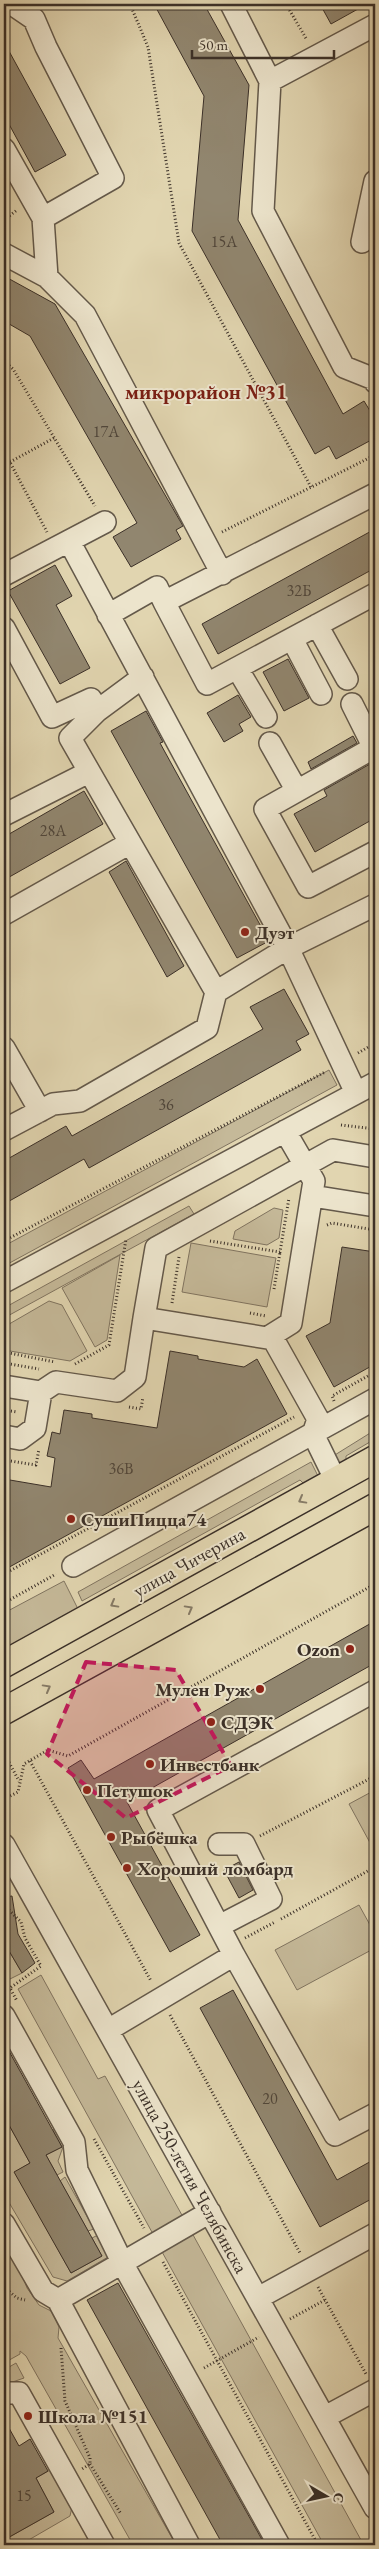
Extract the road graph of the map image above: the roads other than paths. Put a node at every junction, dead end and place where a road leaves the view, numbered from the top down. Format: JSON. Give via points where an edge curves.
{"nodes":[{"id":1,"x":12,"y":4,"type":"edge"},
{"id":2,"x":231,"y":4,"type":"edge"},
{"id":3,"x":371,"y":34,"type":"edge"},
{"id":4,"x":270,"y":80,"type":"junction"},
{"id":5,"x":4,"y":149,"type":"edge"},
{"id":6,"x":375,"y":181,"type":"edge"},
{"id":7,"x":43,"y":218,"type":"junction"},
{"id":8,"x":362,"y":242,"type":"dead end"},
{"id":9,"x":4,"y":254,"type":"edge"},
{"id":10,"x":48,"y":277,"type":"junction"},
{"id":11,"x":375,"y":377,"type":"edge"},
{"id":12,"x":375,"y":494,"type":"edge"},
{"id":13,"x":105,"y":522,"type":"road end"},
{"id":14,"x":62,"y":545,"type":"junction"},
{"id":15,"x":222,"y":574,"type":"junction"},
{"id":16,"x":4,"y":575,"type":"edge"},
{"id":17,"x":375,"y":594,"type":"edge"},
{"id":18,"x":164,"y":602,"type":"junction"},
{"id":19,"x":108,"y":615,"type":"junction"},
{"id":20,"x":317,"y":625,"type":"junction"},
{"id":21,"x":4,"y":628,"type":"edge"},
{"id":22,"x":292,"y":639,"type":"junction"},
{"id":23,"x":237,"y":668,"type":"junction"},
{"id":24,"x":143,"y":677,"type":"junction"},
{"id":25,"x":347,"y":679,"type":"dead end"},
{"id":26,"x":321,"y":694,"type":"dead end"},
{"id":27,"x":352,"y":704,"type":"dead end"},
{"id":28,"x":97,"y":711,"type":"junction"},
{"id":29,"x":266,"y":717,"type":"dead end"},
{"id":30,"x":270,"y":743,"type":"dead end"},
{"id":31,"x":374,"y":748,"type":"edge"},
{"id":32,"x":89,"y":772,"type":"junction"},
{"id":33,"x":297,"y":791,"type":"junction"},
{"id":34,"x":4,"y":815,"type":"edge"},
{"id":35,"x":130,"y":843,"type":"junction"},
{"id":36,"x":375,"y":852,"type":"edge"},
{"id":37,"x":375,"y":905,"type":"edge"},
{"id":38,"x":4,"y":914,"type":"edge"},
{"id":39,"x":288,"y":948,"type":"junction"},
{"id":40,"x":216,"y":992,"type":"junction"},
{"id":41,"x":4,"y":1048,"type":"edge"},
{"id":42,"x":10,"y":1074,"type":"edge"},
{"id":43,"x":375,"y":1083,"type":"edge"},
{"id":44,"x":356,"y":1093,"type":"junction"},
{"id":45,"x":40,"y":1112,"type":"junction"},
{"id":46,"x":4,"y":1130,"type":"edge"},
{"id":47,"x":285,"y":1131,"type":"junction"},
{"id":48,"x":375,"y":1157,"type":"edge"},
{"id":49,"x":304,"y":1165,"type":"junction"},
{"id":50,"x":312,"y":1196,"type":"junction"},
{"id":51,"x":375,"y":1206,"type":"edge"},
{"id":52,"x":4,"y":1282,"type":"edge"},
{"id":53,"x":144,"y":1318,"type":"junction"},
{"id":54,"x":276,"y":1344,"type":"dead end"},
{"id":55,"x":4,"y":1386,"type":"edge"},
{"id":56,"x":41,"y":1392,"type":"junction"},
{"id":57,"x":375,"y":1400,"type":"edge"},
{"id":58,"x":313,"y":1434,"type":"junction"},
{"id":59,"x":4,"y":1436,"type":"edge"},
{"id":60,"x":375,"y":1459,"type":"edge"},
{"id":61,"x":336,"y":1481,"type":"junction"},
{"id":62,"x":375,"y":1507,"type":"edge"},
{"id":63,"x":73,"y":1566,"type":"dead end"},
{"id":64,"x":4,"y":1664,"type":"edge"},
{"id":65,"x":375,"y":1691,"type":"edge"},
{"id":66,"x":4,"y":1711,"type":"edge"},
{"id":67,"x":219,"y":1844,"type":"dead end"},
{"id":68,"x":4,"y":1845,"type":"edge"},
{"id":69,"x":219,"y":1926,"type":"junction"},
{"id":70,"x":232,"y":1950,"type":"junction"},
{"id":71,"x":4,"y":2016,"type":"edge"},
{"id":72,"x":108,"y":2030,"type":"junction"},
{"id":73,"x":375,"y":2114,"type":"edge"},
{"id":74,"x":210,"y":2212,"type":"junction"},
{"id":75,"x":4,"y":2224,"type":"edge"},
{"id":76,"x":375,"y":2234,"type":"edge"},
{"id":77,"x":122,"y":2263,"type":"junction"},
{"id":78,"x":258,"y":2298,"type":"junction"},
{"id":79,"x":58,"y":2300,"type":"junction"},
{"id":80,"x":375,"y":2390,"type":"edge"},
{"id":81,"x":4,"y":2392,"type":"edge"},
{"id":82,"x":325,"y":2417,"type":"junction"},
{"id":83,"x":375,"y":2508,"type":"edge"},
{"id":84,"x":104,"y":2545,"type":"edge"},
{"id":85,"x":189,"y":2545,"type":"edge"},
{"id":86,"x":279,"y":2545,"type":"edge"}],
"edges":[{"from":1,"to":7,"type":"street","via":[[34,19],[113,178]]},
{"from":2,"to":4,"type":"street"},
{"from":3,"to":4,"type":"street","via":[[316,56]]},
{"from":4,"to":11,"type":"street","via":[[263,210],[344,367]]},
{"from":5,"to":7,"type":"street"},
{"from":6,"to":8,"type":"street"},
{"from":7,"to":10,"type":"street"},
{"from":9,"to":10,"type":"street"},
{"from":10,"to":15,"type":"street","via":[[84,314]]},
{"from":12,"to":15,"type":"street"},
{"from":13,"to":14,"type":"street"},
{"from":14,"to":16,"type":"street"},
{"from":14,"to":19,"type":"street"},
{"from":15,"to":18,"type":"street"},
{"from":17,"to":20,"type":"street"},
{"from":18,"to":19,"type":"street","via":[[157,587]]},
{"from":18,"to":23,"type":"street","via":[[207,684]]},
{"from":19,"to":24,"type":"street"},
{"from":20,"to":22,"type":"street"},
{"from":20,"to":25,"type":"street"},
{"from":21,"to":28,"type":"street","via":[[52,717],[91,699]]},
{"from":22,"to":23,"type":"street"},
{"from":22,"to":26,"type":"street"},
{"from":23,"to":29,"type":"street"},
{"from":24,"to":28,"type":"street"},
{"from":24,"to":39,"type":"street"},
{"from":27,"to":31,"type":"street"},
{"from":28,"to":32,"type":"street","via":[[70,738]]},
{"from":30,"to":33,"type":"street"},
{"from":31,"to":33,"type":"street"},
{"from":32,"to":34,"type":"street"},
{"from":32,"to":35,"type":"street"},
{"from":33,"to":36,"type":"street","via":[[265,809],[308,887]]},
{"from":35,"to":38,"type":"street"},
{"from":35,"to":40,"type":"street"},
{"from":37,"to":39,"type":"street"},
{"from":39,"to":40,"type":"street"},
{"from":39,"to":44,"type":"street"},
{"from":40,"to":45,"type":"street","via":[[208,1028],[80,1101],[52,1104]]},
{"from":41,"to":42,"type":"street"},
{"from":42,"to":45,"type":"street"},
{"from":43,"to":44,"type":"street"},
{"from":44,"to":47,"type":"street"},
{"from":45,"to":46,"type":"street"},
{"from":47,"to":49,"type":"street"},
{"from":47,"to":52,"type":"street"},
{"from":48,"to":49,"type":"street","via":[[332,1150]]},
{"from":49,"to":50,"type":"street","via":[[314,1181]]},
{"from":49,"to":53,"type":"street","via":[[156,1248]]},
{"from":50,"to":51,"type":"street"},
{"from":50,"to":53,"type":"street","via":[[291,1323],[267,1338]]},
{"from":53,"to":56,"type":"street","via":[[135,1377],[117,1392],[56,1382]]},
{"from":54,"to":58,"type":"street","via":[[318,1419]]},
{"from":55,"to":56,"type":"street"},
{"from":56,"to":59,"type":"street","via":[[35,1428],[20,1439]]},
{"from":57,"to":58,"type":"street"},
{"from":58,"to":61,"type":"street"},
{"from":58,"to":63,"type":"street"},
{"from":60,"to":61,"type":"main road","name":"улица Чичерина"},
{"from":61,"to":64,"type":"main road","name":"улица Чичерина","one_way":true},
{"from":66,"to":62,"type":"main road","one_way":true},
{"from":65,"to":69,"type":"street","via":[[158,1810]]},
{"from":67,"to":69,"type":"street","via":[[244,1844],[271,1899]]},
{"from":68,"to":72,"type":"street","name":"улица 250-летия Челябинска"},
{"from":69,"to":70,"type":"street"},
{"from":70,"to":72,"type":"street"},
{"from":70,"to":73,"type":"street","via":[[335,2135]]},
{"from":71,"to":77,"type":"street","via":[[74,2142],[76,2170]]},
{"from":72,"to":74,"type":"street","name":"улица 250-летия Челябинска"},
{"from":74,"to":77,"type":"street"},
{"from":74,"to":78,"type":"street","name":"улица 250-летия Челябинска"},
{"from":75,"to":79,"type":"street","via":[[43,2291]]},
{"from":76,"to":78,"type":"street"},
{"from":77,"to":79,"type":"street"},
{"from":77,"to":86,"type":"street"},
{"from":78,"to":82,"type":"street","name":"улица 250-летия Челябинска"},
{"from":79,"to":85,"type":"street"},
{"from":80,"to":82,"type":"street"},
{"from":81,"to":84,"type":"street","via":[[19,2393]]},
{"from":82,"to":83,"type":"street","name":"улица 250-летия Челябинска"}]}
